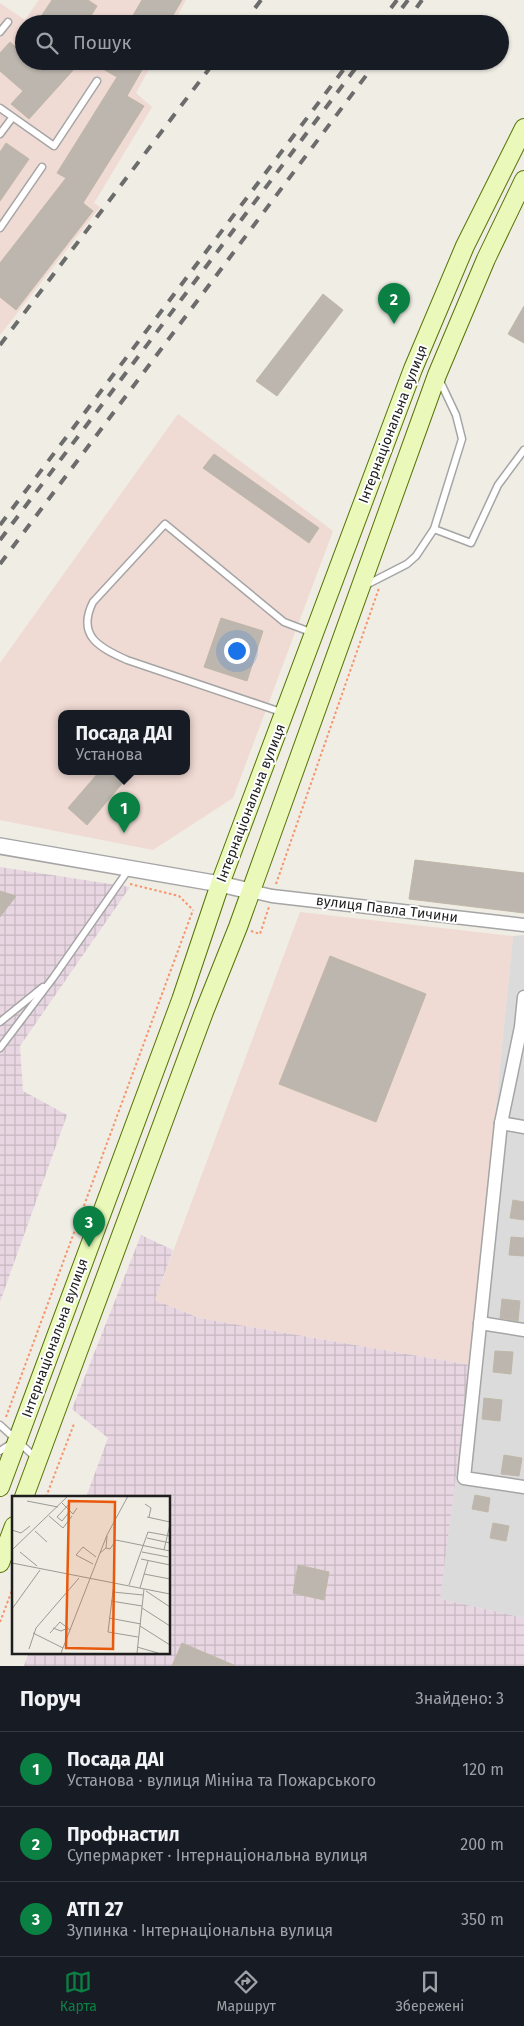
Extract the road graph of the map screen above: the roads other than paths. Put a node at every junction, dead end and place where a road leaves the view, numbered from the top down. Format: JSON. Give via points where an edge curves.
{"nodes":[{"id":1,"x":8,"y":22,"type":"dead end"},
{"id":2,"x":0,"y":32,"type":"edge"},
{"id":3,"x":97,"y":81,"type":"dead end"},
{"id":4,"x":0,"y":108,"type":"edge"},
{"id":5,"x":12,"y":118,"type":"junction"},
{"id":6,"x":524,"y":128,"type":"edge"},
{"id":7,"x":0,"y":134,"type":"edge"},
{"id":8,"x":42,"y":167,"type":"dead end"},
{"id":9,"x":524,"y":180,"type":"edge"},
{"id":10,"x":0,"y":228,"type":"edge"},
{"id":11,"x":437,"y":374,"type":"junction"},
{"id":12,"x":524,"y":450,"type":"edge"},
{"id":13,"x":434,"y":529,"type":"junction"},
{"id":14,"x":358,"y":589,"type":"junction"},
{"id":15,"x":314,"y":634,"type":"junction"},
{"id":16,"x":284,"y":713,"type":"junction"},
{"id":17,"x":0,"y":846,"type":"edge"},
{"id":18,"x":129,"y":870,"type":"junction"},
{"id":19,"x":220,"y":884,"type":"junction"},
{"id":20,"x":250,"y":891,"type":"junction"},
{"id":21,"x":524,"y":925,"type":"edge"},
{"id":22,"x":53,"y":978,"type":"junction"},
{"id":23,"x":524,"y":997,"type":"edge"},
{"id":24,"x":0,"y":1022,"type":"edge"},
{"id":25,"x":523,"y":1027,"type":"edge"},
{"id":26,"x":0,"y":1048,"type":"edge"},
{"id":27,"x":501,"y":1123,"type":"junction"},
{"id":28,"x":524,"y":1127,"type":"edge"},
{"id":29,"x":480,"y":1323,"type":"junction"},
{"id":30,"x":524,"y":1330,"type":"edge"},
{"id":31,"x":1,"y":1426,"type":"edge"},
{"id":32,"x":18,"y":1439,"type":"junction"},
{"id":33,"x":0,"y":1450,"type":"edge"},
{"id":34,"x":38,"y":1460,"type":"junction"},
{"id":35,"x":0,"y":1487,"type":"edge"},
{"id":36,"x":524,"y":1487,"type":"edge"},
{"id":37,"x":24,"y":1496,"type":"edge"},
{"id":38,"x":12,"y":1531,"type":"edge"},
{"id":39,"x":0,"y":1563,"type":"edge"}],
"edges":[{"from":1,"to":2,"type":"lane"},
{"from":3,"to":5,"type":"lane","via":[[54,146]]},
{"from":4,"to":5,"type":"lane"},
{"from":5,"to":7,"type":"lane"},
{"from":6,"to":15,"type":"main road","name":"Інтернаціональна вулиця","via":[[465,246],[413,369]]},
{"from":8,"to":10,"type":"lane"},
{"from":9,"to":11,"type":"main road","name":"Інтернаціональна вулиця"},
{"from":11,"to":13,"type":"lane","via":[[456,415],[462,440]]},
{"from":11,"to":14,"type":"main road","name":"Інтернаціональна вулиця"},
{"from":12,"to":13,"type":"lane","via":[[498,486],[471,543]]},
{"from":13,"to":14,"type":"lane","via":[[416,556]]},
{"from":14,"to":20,"type":"main road","name":"Інтернаціональна вулиця"},
{"from":15,"to":16,"type":"main road","name":"Інтернаціональна вулиця"},
{"from":15,"to":16,"type":"lane","via":[[284,622],[165,524],[89,610],[88,628],[94,641],[102,648],[127,660]]},
{"from":16,"to":19,"type":"main road","name":"Інтернаціональна вулиця"},
{"from":17,"to":18,"type":"street"},
{"from":18,"to":19,"type":"street"},
{"from":18,"to":22,"type":"lane"},
{"from":19,"to":20,"type":"street"},
{"from":19,"to":32,"type":"main road","name":"Інтернаціональна вулиця","via":[[181,1000]]},
{"from":20,"to":21,"type":"street","name":"вулиця Павла Тичини"},
{"from":20,"to":34,"type":"main road","name":"Інтернаціональна вулиця"},
{"from":22,"to":24,"type":"lane"},
{"from":22,"to":26,"type":"lane"},
{"from":23,"to":25,"type":"street"},
{"from":25,"to":27,"type":"street"},
{"from":27,"to":28,"type":"street"},
{"from":27,"to":29,"type":"street"},
{"from":29,"to":30,"type":"street"},
{"from":29,"to":36,"type":"street","via":[[464,1478]]},
{"from":31,"to":32,"type":"lane"},
{"from":32,"to":33,"type":"lane"},
{"from":32,"to":34,"type":"lane"},
{"from":32,"to":35,"type":"main road","name":"Інтернаціональна вулиця"},
{"from":34,"to":37,"type":"main road","name":"Інтернаціональна вулиця"},
{"from":38,"to":39,"type":"main road"}]}
